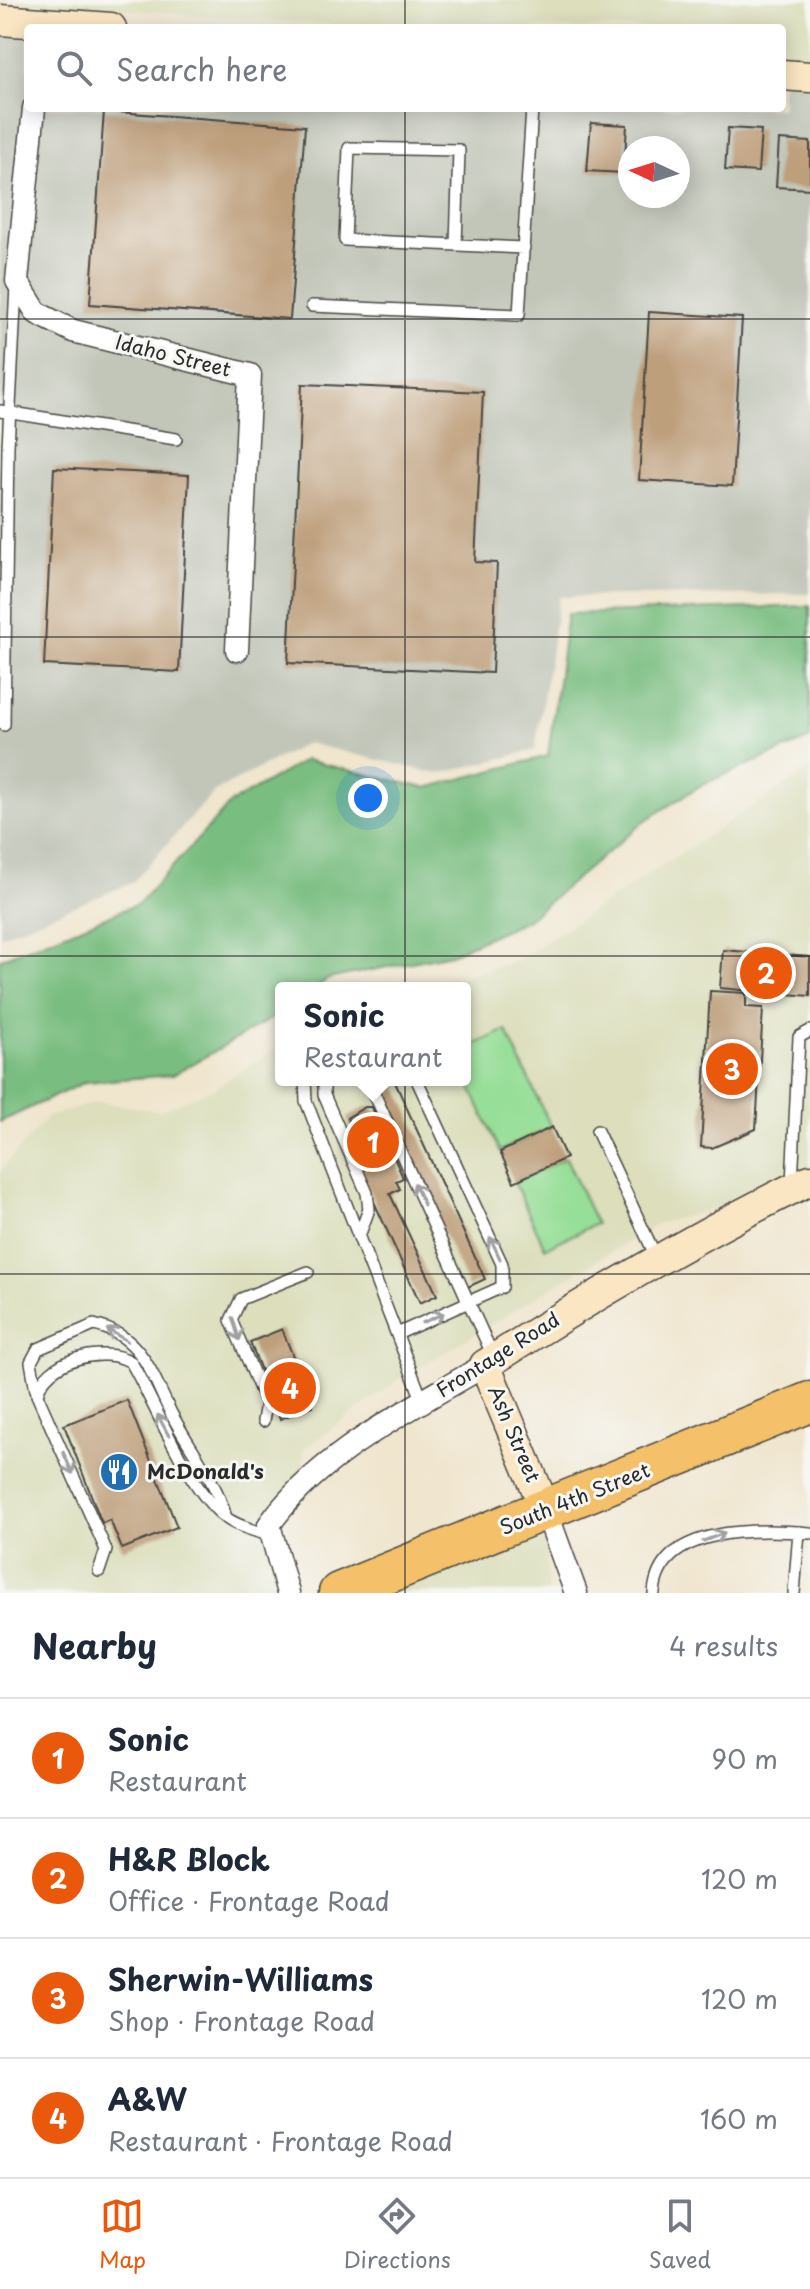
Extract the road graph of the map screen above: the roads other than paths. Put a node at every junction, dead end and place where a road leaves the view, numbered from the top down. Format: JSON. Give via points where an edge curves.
{"nodes":[{"id":1,"x":0,"y":20,"type":"edge"},
{"id":2,"x":29,"y":24,"type":"edge"},
{"id":3,"x":786,"y":75,"type":"edge"},
{"id":4,"x":810,"y":77,"type":"edge"},
{"id":5,"x":34,"y":112,"type":"edge"},
{"id":6,"x":532,"y":112,"type":"edge"},
{"id":7,"x":456,"y":245,"type":"junction"},
{"id":8,"x":524,"y":248,"type":"junction"},
{"id":9,"x":17,"y":281,"type":"junction"},
{"id":10,"x":312,"y":306,"type":"dead end"},
{"id":11,"x":5,"y":411,"type":"edge"},
{"id":12,"x":176,"y":439,"type":"dead end"},
{"id":13,"x":4,"y":496,"type":"edge"},
{"id":14,"x":237,"y":650,"type":"dead end"},
{"id":15,"x":4,"y":725,"type":"dead end"},
{"id":16,"x":810,"y":1031,"type":"edge"},
{"id":17,"x":305,"y":1086,"type":"edge"},
{"id":18,"x":324,"y":1086,"type":"edge"},
{"id":19,"x":371,"y":1086,"type":"edge"},
{"id":20,"x":420,"y":1086,"type":"edge"},
{"id":21,"x":597,"y":1131,"type":"dead end"},
{"id":22,"x":801,"y":1184,"type":"edge"},
{"id":23,"x":359,"y":1236,"type":"junction"},
{"id":24,"x":657,"y":1259,"type":"junction"},
{"id":25,"x":308,"y":1272,"type":"dead end"},
{"id":26,"x":468,"y":1302,"type":"junction"},
{"id":27,"x":397,"y":1334,"type":"junction"},
{"id":28,"x":490,"y":1362,"type":"junction"},
{"id":29,"x":37,"y":1395,"type":"junction"},
{"id":30,"x":423,"y":1402,"type":"junction"},
{"id":31,"x":810,"y":1402,"type":"edge"},
{"id":32,"x":263,"y":1421,"type":"dead end"},
{"id":33,"x":546,"y":1511,"type":"junction"},
{"id":34,"x":226,"y":1519,"type":"junction"},
{"id":35,"x":804,"y":1533,"type":"edge"},
{"id":36,"x":272,"y":1536,"type":"junction"},
{"id":37,"x":99,"y":1571,"type":"dead end"},
{"id":38,"x":654,"y":1587,"type":"edge"},
{"id":39,"x":288,"y":1593,"type":"edge"},
{"id":40,"x":339,"y":1593,"type":"edge"},
{"id":41,"x":576,"y":1593,"type":"edge"},
{"id":42,"x":794,"y":1593,"type":"edge"}],
"edges":[{"from":1,"to":2,"type":"street"},
{"from":3,"to":4,"type":"street"},
{"from":5,"to":9,"type":"street"},
{"from":6,"to":8,"type":"lane"},
{"from":7,"to":7,"type":"lane","via":[[345,240],[349,148],[459,150]]},
{"from":7,"to":8,"type":"lane"},
{"from":8,"to":10,"type":"lane","via":[[519,315]]},
{"from":9,"to":11,"type":"lane"},
{"from":9,"to":14,"type":"street","name":"Idaho Street","via":[[37,313],[73,331],[250,375]]},
{"from":11,"to":12,"type":"lane"},
{"from":11,"to":13,"type":"lane"},
{"from":13,"to":15,"type":"lane"},
{"from":16,"to":22,"type":"lane","via":[[799,1037]]},
{"from":17,"to":23,"type":"lane","via":[[306,1101]]},
{"from":18,"to":23,"type":"lane","via":[[367,1193],[369,1209]]},
{"from":26,"to":19,"type":"lane","one_way":true},
{"from":26,"to":20,"type":"lane","one_way":true,"via":[[502,1287],[502,1264]]},
{"from":21,"to":24,"type":"lane"},
{"from":22,"to":24,"type":"street","name":"Frontage Road"},
{"from":23,"to":27,"type":"lane"},
{"from":24,"to":28,"type":"street","name":"Frontage Road"},
{"from":25,"to":32,"type":"lane","one_way":true,"via":[[241,1299],[231,1320],[266,1403]]},
{"from":27,"to":26,"type":"lane","one_way":true},
{"from":26,"to":28,"type":"lane"},
{"from":27,"to":30,"type":"lane"},
{"from":28,"to":30,"type":"street","name":"Frontage Road"},
{"from":28,"to":33,"type":"street","name":"Ash Street"},
{"from":34,"to":29,"type":"lane","one_way":true,"via":[[210,1503],[162,1424],[131,1362],[109,1353],[92,1354],[46,1376]]},
{"from":34,"to":29,"type":"lane","one_way":true,"via":[[222,1500],[154,1376],[123,1336],[94,1325],[38,1349],[31,1362]]},
{"from":29,"to":37,"type":"lane","one_way":true,"via":[[106,1550]]},
{"from":30,"to":36,"type":"street","name":"Frontage Road","via":[[290,1495],[269,1525]]},
{"from":31,"to":33,"type":"highway","name":"South 4th Street"},
{"from":33,"to":40,"type":"highway","name":"South 4th Street"},
{"from":33,"to":41,"type":"street","name":"Ash Street"},
{"from":34,"to":36,"type":"lane"},
{"from":38,"to":35,"type":"lane","one_way":true,"via":[[658,1567],[668,1556],[729,1531]]},
{"from":35,"to":42,"type":"lane"},
{"from":36,"to":39,"type":"street"}]}
